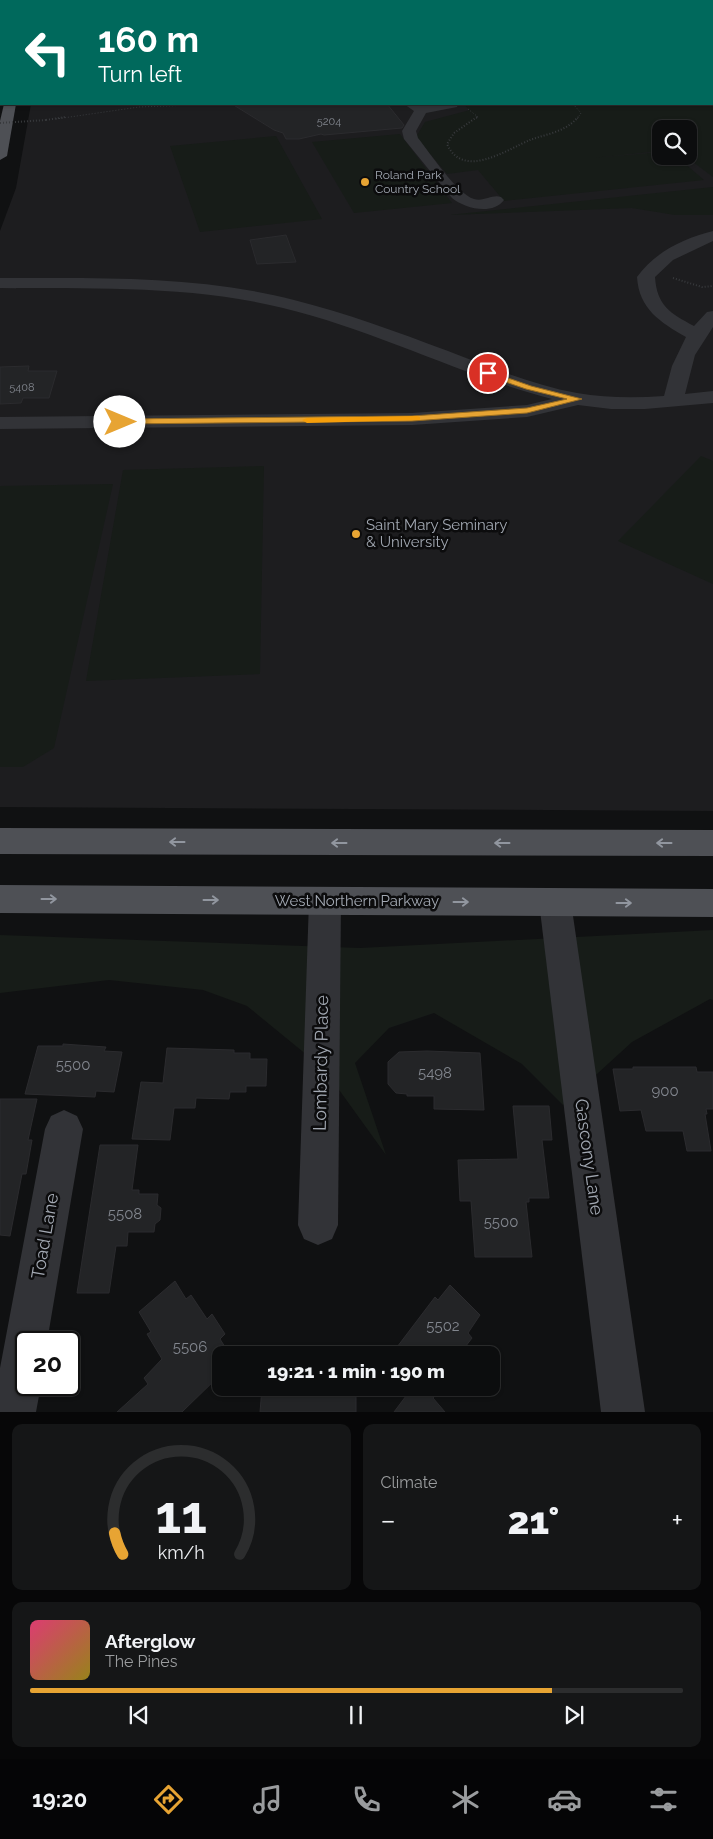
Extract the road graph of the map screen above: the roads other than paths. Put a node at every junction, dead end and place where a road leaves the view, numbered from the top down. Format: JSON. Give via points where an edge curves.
{"nodes":[{"id":1,"x":10,"y":105,"type":"edge"},
{"id":2,"x":440,"y":105,"type":"edge"},
{"id":3,"x":415,"y":107,"type":"edge"},
{"id":4,"x":0,"y":156,"type":"edge"},
{"id":5,"x":496,"y":200,"type":"dead end"},
{"id":6,"x":713,"y":236,"type":"edge"},
{"id":7,"x":0,"y":283,"type":"edge"},
{"id":8,"x":713,"y":316,"type":"edge"},
{"id":9,"x":695,"y":334,"type":"junction"},
{"id":10,"x":713,"y":397,"type":"edge"},
{"id":11,"x":578,"y":399,"type":"junction"},
{"id":12,"x":673,"y":402,"type":"junction"},
{"id":13,"x":0,"y":423,"type":"edge"},
{"id":14,"x":0,"y":841,"type":"edge"},
{"id":15,"x":713,"y":843,"type":"edge"},
{"id":16,"x":0,"y":899,"type":"edge"},
{"id":17,"x":324,"y":901,"type":"junction"},
{"id":18,"x":555,"y":902,"type":"junction"},
{"id":19,"x":713,"y":903,"type":"edge"},
{"id":20,"x":64,"y":1129,"type":"dead end"},
{"id":21,"x":318,"y":1225,"type":"dead end"},
{"id":22,"x":28,"y":1331,"type":"edge"},
{"id":23,"x":17,"y":1396,"type":"edge"},
{"id":24,"x":14,"y":1412,"type":"edge"},
{"id":25,"x":623,"y":1412,"type":"edge"}],
"edges":[{"from":1,"to":4,"type":"main road"},
{"from":2,"to":3,"type":"street"},
{"from":3,"to":5,"type":"street","via":[[409,131],[411,138],[456,195],[464,202],[477,205]]},
{"from":6,"to":9,"type":"street","via":[[660,261],[646,277],[647,297],[652,306]]},
{"from":7,"to":11,"type":"street","via":[[157,286],[261,298],[363,326],[501,379]]},
{"from":8,"to":9,"type":"street"},
{"from":9,"to":12,"type":"street"},
{"from":10,"to":12,"type":"street"},
{"from":11,"to":12,"type":"street"},
{"from":11,"to":13,"type":"street","via":[[527,411],[412,419]]},
{"from":15,"to":14,"type":"main road","one_way":true},
{"from":16,"to":17,"type":"main road","name":"West Northern Parkway","one_way":true},
{"from":17,"to":18,"type":"main road","name":"West Northern Parkway","one_way":true},
{"from":17,"to":21,"type":"street","name":"Lombardy Place"},
{"from":18,"to":19,"type":"main road","name":"West Northern Parkway","one_way":true},
{"from":18,"to":25,"type":"street","name":"Gascony Lane"},
{"from":20,"to":22,"type":"street","name":"Toad Lane"},
{"from":23,"to":24,"type":"street","name":"Toad Lane"}]}
